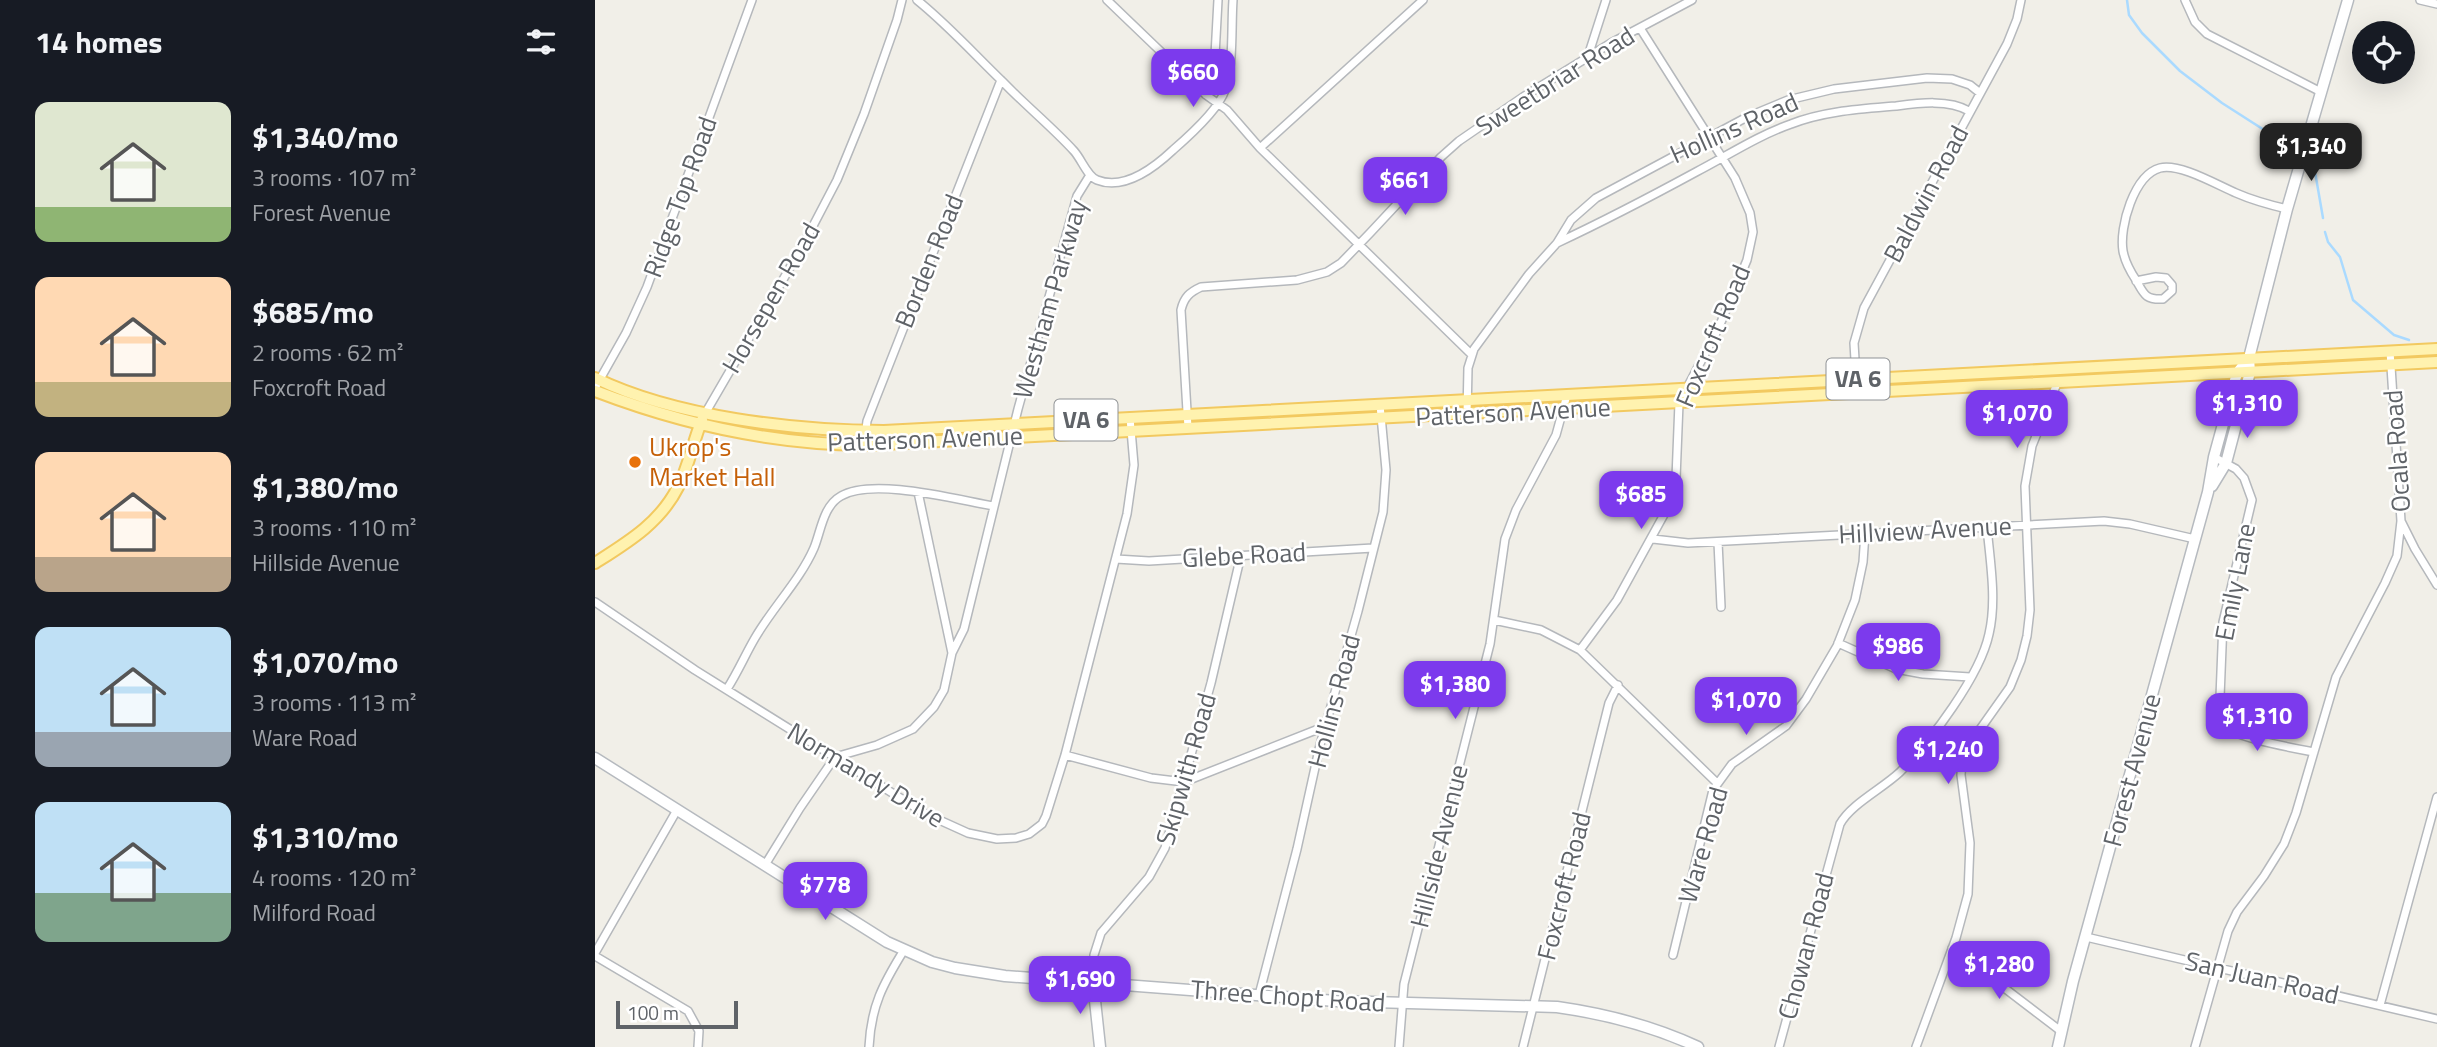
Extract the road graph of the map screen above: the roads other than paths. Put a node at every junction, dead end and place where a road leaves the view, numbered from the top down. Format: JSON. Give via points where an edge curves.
{"nodes":[{"id":1,"x":752,"y":0,"type":"edge"},
{"id":2,"x":902,"y":0,"type":"edge"},
{"id":3,"x":918,"y":0,"type":"edge"},
{"id":4,"x":1107,"y":0,"type":"edge"},
{"id":5,"x":1218,"y":0,"type":"edge"},
{"id":6,"x":1233,"y":0,"type":"edge"},
{"id":7,"x":1423,"y":0,"type":"edge"},
{"id":8,"x":1606,"y":0,"type":"edge"},
{"id":9,"x":1692,"y":0,"type":"edge"},
{"id":10,"x":2021,"y":0,"type":"edge"},
{"id":11,"x":2185,"y":0,"type":"edge"},
{"id":12,"x":2348,"y":0,"type":"edge"},
{"id":13,"x":2420,"y":0,"type":"edge"},
{"id":14,"x":2437,"y":4,"type":"edge"},
{"id":15,"x":1640,"y":28,"type":"junction"},
{"id":16,"x":1588,"y":57,"type":"junction"},
{"id":17,"x":1001,"y":80,"type":"junction"},
{"id":18,"x":2321,"y":92,"type":"junction"},
{"id":19,"x":1980,"y":93,"type":"junction"},
{"id":20,"x":1206,"y":95,"type":"junction"},
{"id":21,"x":1217,"y":103,"type":"junction"},
{"id":22,"x":1969,"y":111,"type":"junction"},
{"id":23,"x":1709,"y":137,"type":"junction"},
{"id":24,"x":1260,"y":148,"type":"junction"},
{"id":25,"x":1722,"y":156,"type":"junction"},
{"id":26,"x":1090,"y":175,"type":"junction"},
{"id":27,"x":2287,"y":209,"type":"junction"},
{"id":28,"x":1557,"y":243,"type":"junction"},
{"id":29,"x":1359,"y":244,"type":"junction"},
{"id":30,"x":2136,"y":281,"type":"junction"},
{"id":31,"x":2437,"y":349,"type":"edge"},
{"id":32,"x":2390,"y":351,"type":"junction"},
{"id":33,"x":1471,"y":354,"type":"junction"},
{"id":34,"x":2249,"y":358,"type":"junction"},
{"id":35,"x":2437,"y":362,"type":"edge"},
{"id":36,"x":2391,"y":365,"type":"junction"},
{"id":37,"x":2063,"y":368,"type":"junction"},
{"id":38,"x":2250,"y":372,"type":"junction"},
{"id":39,"x":2237,"y":373,"type":"junction"},
{"id":40,"x":1856,"y":379,"type":"junction"},
{"id":41,"x":2057,"y":383,"type":"junction"},
{"id":42,"x":596,"y":384,"type":"edge"},
{"id":43,"x":1687,"y":388,"type":"junction"},
{"id":44,"x":1857,"y":393,"type":"junction"},
{"id":45,"x":1567,"y":395,"type":"junction"},
{"id":46,"x":1467,"y":400,"type":"junction"},
{"id":47,"x":1679,"y":403,"type":"junction"},
{"id":48,"x":1380,"y":405,"type":"junction"},
{"id":49,"x":1564,"y":409,"type":"junction"},
{"id":50,"x":706,"y":412,"type":"junction"},
{"id":51,"x":1467,"y":414,"type":"junction"},
{"id":52,"x":1187,"y":415,"type":"junction"},
{"id":53,"x":1130,"y":418,"type":"junction"},
{"id":54,"x":1381,"y":419,"type":"junction"},
{"id":55,"x":1015,"y":424,"type":"junction"},
{"id":56,"x":700,"y":425,"type":"junction"},
{"id":57,"x":1188,"y":428,"type":"junction"},
{"id":58,"x":866,"y":431,"type":"junction"},
{"id":59,"x":1132,"y":431,"type":"junction"},
{"id":60,"x":1012,"y":438,"type":"junction"},
{"id":61,"x":864,"y":445,"type":"junction"},
{"id":62,"x":2214,"y":457,"type":"junction"},
{"id":63,"x":2226,"y":463,"type":"junction"},
{"id":64,"x":918,"y":492,"type":"junction"},
{"id":65,"x":2208,"y":492,"type":"junction"},
{"id":66,"x":995,"y":506,"type":"junction"},
{"id":67,"x":2401,"y":521,"type":"junction"},
{"id":68,"x":2026,"y":525,"type":"junction"},
{"id":69,"x":1987,"y":527,"type":"junction"},
{"id":70,"x":1865,"y":533,"type":"junction"},
{"id":71,"x":1653,"y":539,"type":"junction"},
{"id":72,"x":2195,"y":539,"type":"junction"},
{"id":73,"x":1718,"y":542,"type":"junction"},
{"id":74,"x":1373,"y":548,"type":"junction"},
{"id":75,"x":1241,"y":555,"type":"junction"},
{"id":76,"x":1115,"y":559,"type":"junction"},
{"id":77,"x":595,"y":564,"type":"edge"},
{"id":78,"x":2437,"y":585,"type":"edge"},
{"id":79,"x":595,"y":602,"type":"edge"},
{"id":80,"x":1721,"y":607,"type":"dead end"},
{"id":81,"x":1494,"y":620,"type":"junction"},
{"id":82,"x":1838,"y":643,"type":"junction"},
{"id":83,"x":1580,"y":650,"type":"junction"},
{"id":84,"x":952,"y":653,"type":"junction"},
{"id":85,"x":1970,"y":677,"type":"junction"},
{"id":86,"x":1618,"y":685,"type":"junction"},
{"id":87,"x":727,"y":689,"type":"junction"},
{"id":88,"x":1326,"y":726,"type":"junction"},
{"id":89,"x":2313,"y":752,"type":"junction"},
{"id":90,"x":1065,"y":755,"type":"junction"},
{"id":91,"x":835,"y":757,"type":"junction"},
{"id":92,"x":595,"y":758,"type":"edge"},
{"id":93,"x":1184,"y":782,"type":"junction"},
{"id":94,"x":1717,"y":783,"type":"junction"},
{"id":95,"x":2437,"y":797,"type":"edge"},
{"id":96,"x":677,"y":810,"type":"junction"},
{"id":97,"x":765,"y":865,"type":"junction"},
{"id":98,"x":2086,"y":937,"type":"junction"},
{"id":99,"x":1952,"y":948,"type":"junction"},
{"id":100,"x":904,"y":950,"type":"junction"},
{"id":101,"x":595,"y":955,"type":"edge"},
{"id":102,"x":1674,"y":955,"type":"dead end"},
{"id":103,"x":2218,"y":968,"type":"junction"},
{"id":104,"x":1093,"y":982,"type":"junction"},
{"id":105,"x":1258,"y":995,"type":"junction"},
{"id":106,"x":1401,"y":1004,"type":"junction"},
{"id":107,"x":2380,"y":1005,"type":"junction"},
{"id":108,"x":1533,"y":1006,"type":"junction"},
{"id":109,"x":2437,"y":1019,"type":"edge"},
{"id":110,"x":2062,"y":1032,"type":"junction"},
{"id":111,"x":698,"y":1047,"type":"edge"},
{"id":112,"x":869,"y":1047,"type":"edge"},
{"id":113,"x":1100,"y":1047,"type":"edge"},
{"id":114,"x":1399,"y":1047,"type":"edge"},
{"id":115,"x":1523,"y":1047,"type":"edge"},
{"id":116,"x":1698,"y":1047,"type":"edge"},
{"id":117,"x":1779,"y":1047,"type":"edge"},
{"id":118,"x":1916,"y":1047,"type":"edge"},
{"id":119,"x":2058,"y":1047,"type":"edge"},
{"id":120,"x":2195,"y":1047,"type":"edge"}],
"edges":[{"from":1,"to":42,"type":"street","name":"Ridge Top Road","via":[[647,287]]},
{"from":2,"to":50,"type":"street","name":"Horsepen Road","via":[[837,180]]},
{"from":3,"to":17,"type":"street"},
{"from":4,"to":20,"type":"street"},
{"from":5,"to":20,"type":"street","via":[[1214,74]]},
{"from":6,"to":21,"type":"street","name":"Westham Parkway","via":[[1229,67],[1225,91]]},
{"from":7,"to":24,"type":"street"},
{"from":8,"to":16,"type":"street"},
{"from":9,"to":15,"type":"street","name":"Sweetbriar Road"},
{"from":10,"to":19,"type":"street","name":"Baldwin Road","via":[[2007,44]]},
{"from":11,"to":18,"type":"street","via":[[2195,22],[2207,34]]},
{"from":12,"to":18,"type":"main road","name":"Forest Avenue"},
{"from":13,"to":14,"type":"street"},
{"from":15,"to":16,"type":"street","name":"Sweetbriar Road"},
{"from":15,"to":23,"type":"street","name":"Foxcroft Road"},
{"from":16,"to":29,"type":"street","name":"Sweetbriar Road","via":[[1459,141]]},
{"from":17,"to":26,"type":"street","via":[[1075,152]]},
{"from":17,"to":58,"type":"street","name":"Borden Road"},
{"from":18,"to":27,"type":"main road","name":"Forest Avenue"},
{"from":19,"to":22,"type":"street","name":"Baldwin Road"},
{"from":19,"to":23,"type":"street","name":"Hollins Road","via":[[1952,79],[1927,78],[1833,89],[1776,105]]},
{"from":20,"to":21,"type":"street"},
{"from":21,"to":24,"type":"street"},
{"from":21,"to":26,"type":"street","name":"Westham Parkway","via":[[1151,168],[1116,181],[1096,180]]},
{"from":22,"to":25,"type":"street","name":"Hollins Road","via":[[1933,103],[1826,114],[1790,124]]},
{"from":22,"to":40,"type":"street","name":"Baldwin Road","via":[[1864,308],[1854,343]]},
{"from":23,"to":25,"type":"street","name":"Foxcroft Road"},
{"from":23,"to":28,"type":"street","name":"Hollins Road","via":[[1585,205]]},
{"from":24,"to":29,"type":"street"},
{"from":25,"to":28,"type":"street","name":"Hollins Road"},
{"from":25,"to":43,"type":"street","name":"Foxcroft Road","via":[[1743,194],[1753,232],[1737,285]]},
{"from":26,"to":55,"type":"street","name":"Westham Parkway","via":[[1077,196]]},
{"from":27,"to":30,"type":"street","via":[[2183,170],[2166,167],[2151,171],[2137,187],[2122,240]]},
{"from":27,"to":34,"type":"main road","name":"Forest Avenue"},
{"from":28,"to":33,"type":"street","name":"Hollins Road"},
{"from":29,"to":33,"type":"street"},
{"from":29,"to":52,"type":"street","name":"Sweetbriar Road","via":[[1341,262],[1314,277],[1201,287],[1186,296],[1181,310]]},
{"from":30,"to":30,"type":"street","via":[[2150,298],[2163,299],[2172,290],[2166,278]]},
{"from":31,"to":32,"type":"main road","name":"Patterson Avenue","number":"VA 6"},
{"from":32,"to":34,"type":"main road","name":"Patterson Avenue","number":"VA 6"},
{"from":32,"to":36,"type":"street","name":"Ocala Road"},
{"from":33,"to":46,"type":"street","name":"Hollins Road"},
{"from":34,"to":37,"type":"main road","name":"Patterson Avenue","number":"VA 6"},
{"from":34,"to":38,"type":"main road","name":"Forest Avenue"},
{"from":34,"to":39,"type":"main road","name":"Forest Avenue"},
{"from":35,"to":36,"type":"main road","name":"Patterson Avenue","number":"VA 6"},
{"from":36,"to":38,"type":"main road","name":"Patterson Avenue","number":"VA 6"},
{"from":36,"to":67,"type":"street","name":"Ocala Road"},
{"from":37,"to":40,"type":"main road","name":"Patterson Avenue","number":"VA 6"},
{"from":37,"to":41,"type":"street"},
{"from":38,"to":39,"type":"main road","name":"Patterson Avenue","number":"VA 6"},
{"from":38,"to":63,"type":"main road","name":"Forest Avenue"},
{"from":39,"to":41,"type":"main road","name":"Patterson Avenue","number":"VA 6"},
{"from":39,"to":62,"type":"main road","name":"Forest Avenue"},
{"from":40,"to":43,"type":"main road","name":"Patterson Avenue","number":"VA 6"},
{"from":40,"to":44,"type":"street","name":"Baldwin Road"},
{"from":41,"to":44,"type":"main road","name":"Patterson Avenue","number":"VA 6"},
{"from":41,"to":68,"type":"street","via":[[2032,446],[2025,486]]},
{"from":42,"to":50,"type":"main road","name":"Patterson Avenue","number":"VA 6"},
{"from":42,"to":56,"type":"main road","name":"Patterson Avenue","number":"VA 6","via":[[660,414]]},
{"from":43,"to":45,"type":"main road","name":"Patterson Avenue","number":"VA 6"},
{"from":43,"to":47,"type":"street","name":"Foxcroft Road"},
{"from":44,"to":47,"type":"main road","name":"Patterson Avenue","number":"VA 6"},
{"from":45,"to":46,"type":"main road","name":"Patterson Avenue","number":"VA 6"},
{"from":45,"to":49,"type":"street","name":"Hillside Avenue"},
{"from":46,"to":48,"type":"main road","name":"Patterson Avenue","number":"VA 6"},
{"from":46,"to":51,"type":"street","name":"Hollins Road"},
{"from":47,"to":49,"type":"main road","name":"Patterson Avenue","number":"VA 6"},
{"from":47,"to":71,"type":"street","name":"Foxcroft Road","via":[[1676,478]]},
{"from":48,"to":52,"type":"main road","name":"Patterson Avenue","number":"VA 6"},
{"from":48,"to":54,"type":"street","name":"Hollins Road"},
{"from":49,"to":51,"type":"main road","name":"Patterson Avenue","number":"VA 6"},
{"from":49,"to":81,"type":"street","name":"Hillside Avenue","via":[[1556,435],[1510,523]]},
{"from":50,"to":56,"type":"main road","name":"Horsepen Road"},
{"from":50,"to":58,"type":"main road","name":"Patterson Avenue","number":"VA 6","via":[[799,427]]},
{"from":51,"to":54,"type":"main road","name":"Patterson Avenue","number":"VA 6"},
{"from":52,"to":53,"type":"main road","name":"Patterson Avenue","number":"VA 6"},
{"from":52,"to":57,"type":"street","name":"Sweetbriar Road"},
{"from":53,"to":55,"type":"main road","name":"Patterson Avenue","number":"VA 6"},
{"from":53,"to":59,"type":"street","name":"Normandy Drive"},
{"from":54,"to":57,"type":"main road","name":"Patterson Avenue","number":"VA 6"},
{"from":54,"to":74,"type":"street","name":"Hollins Road","via":[[1386,495]]},
{"from":55,"to":58,"type":"main road","name":"Patterson Avenue","number":"VA 6"},
{"from":55,"to":60,"type":"street","name":"Westham Parkway"},
{"from":56,"to":61,"type":"main road","name":"Patterson Avenue","number":"VA 6","via":[[772,438]]},
{"from":56,"to":77,"type":"main road","name":"Horsepen Road","via":[[680,485],[665,509],[637,536]]},
{"from":57,"to":59,"type":"main road","name":"Patterson Avenue","number":"VA 6"},
{"from":58,"to":61,"type":"street","name":"Borden Road"},
{"from":59,"to":60,"type":"main road","name":"Patterson Avenue","number":"VA 6"},
{"from":59,"to":76,"type":"street","name":"Normandy Drive","via":[[1133,486]]},
{"from":60,"to":61,"type":"main road","name":"Patterson Avenue","number":"VA 6"},
{"from":60,"to":66,"type":"street","name":"Westham Parkway"},
{"from":62,"to":63,"type":"street","name":"Emily Lane"},
{"from":62,"to":65,"type":"main road","name":"Forest Avenue"},
{"from":63,"to":65,"type":"main road","name":"Forest Avenue"},
{"from":63,"to":89,"type":"street","name":"Emily Lane","via":[[2244,478],[2252,499],[2223,622],[2217,717],[2223,729]]},
{"from":64,"to":66,"type":"street"},
{"from":64,"to":84,"type":"street"},
{"from":64,"to":87,"type":"street","via":[[872,489],[837,499],[812,553]]},
{"from":65,"to":72,"type":"main road","name":"Forest Avenue"},
{"from":66,"to":84,"type":"street","name":"Westham Parkway","via":[[964,629]]},
{"from":67,"to":78,"type":"street","name":"Ocala Road"},
{"from":67,"to":89,"type":"street","via":[[2396,556],[2336,677]]},
{"from":68,"to":69,"type":"street","name":"Hillview Avenue"},
{"from":68,"to":72,"type":"street","name":"Hillview Avenue","via":[[2121,523]]},
{"from":68,"to":99,"type":"street","via":[[2029,622],[2021,660],[2010,687],[1966,751],[1961,766],[1970,880]]},
{"from":69,"to":70,"type":"street","name":"Hillview Avenue"},
{"from":69,"to":85,"type":"street","name":"Chowan Road","via":[[1991,622],[1984,652]]},
{"from":70,"to":73,"type":"street","name":"Hillview Avenue"},
{"from":70,"to":82,"type":"street","name":"Ware Road","via":[[1856,600]]},
{"from":71,"to":73,"type":"street","name":"Hillview Avenue"},
{"from":71,"to":83,"type":"street","name":"Foxcroft Road"},
{"from":72,"to":98,"type":"main road","name":"Forest Avenue"},
{"from":73,"to":80,"type":"street"},
{"from":74,"to":75,"type":"street","name":"Glebe Road"},
{"from":74,"to":88,"type":"street","name":"Hollins Road"},
{"from":75,"to":76,"type":"street","name":"Glebe Road"},
{"from":75,"to":93,"type":"street","name":"Skipwith Road"},
{"from":76,"to":90,"type":"street","name":"Normandy Drive"},
{"from":79,"to":87,"type":"street","name":"Normandy Drive"},
{"from":81,"to":83,"type":"street","via":[[1541,630]]},
{"from":81,"to":106,"type":"street","name":"Hillside Avenue"},
{"from":82,"to":85,"type":"street","via":[[1896,669]]},
{"from":82,"to":94,"type":"street","name":"Ware Road","via":[[1786,726],[1732,764]]},
{"from":83,"to":86,"type":"street"},
{"from":84,"to":91,"type":"street","via":[[944,690],[919,725],[904,735]]},
{"from":85,"to":117,"type":"street","name":"Chowan Road","via":[[1901,770],[1843,818]]},
{"from":86,"to":94,"type":"street"},
{"from":86,"to":108,"type":"street","name":"Foxcroft Road","via":[[1609,703]]},
{"from":87,"to":91,"type":"street","name":"Normandy Drive"},
{"from":88,"to":93,"type":"street"},
{"from":88,"to":105,"type":"street","name":"Hollins Road"},
{"from":89,"to":103,"type":"street","via":[[2284,844],[2237,912]]},
{"from":90,"to":91,"type":"street","name":"Normandy Drive","via":[[1042,824],[1022,837],[997,839],[936,820]]},
{"from":90,"to":93,"type":"street"},
{"from":91,"to":97,"type":"street"},
{"from":92,"to":96,"type":"main road","name":"Three Chopt Road"},
{"from":93,"to":104,"type":"street","name":"Skipwith Road","via":[[1158,863],[1101,933]]},
{"from":94,"to":102,"type":"street","name":"Ware Road"},
{"from":95,"to":107,"type":"street"},
{"from":96,"to":97,"type":"main road","name":"Three Chopt Road"},
{"from":96,"to":101,"type":"street"},
{"from":97,"to":100,"type":"main road","name":"Three Chopt Road"},
{"from":98,"to":103,"type":"street","name":"San Juan Road"},
{"from":98,"to":110,"type":"main road","name":"Forest Avenue"},
{"from":99,"to":110,"type":"street"},
{"from":99,"to":118,"type":"street"},
{"from":100,"to":104,"type":"main road","name":"Three Chopt Road","via":[[975,972]]},
{"from":100,"to":112,"type":"street","via":[[878,995]]},
{"from":101,"to":111,"type":"street","via":[[683,1006],[697,1023]]},
{"from":103,"to":107,"type":"street","name":"San Juan Road"},
{"from":103,"to":120,"type":"street"},
{"from":104,"to":105,"type":"main road","name":"Three Chopt Road"},
{"from":104,"to":113,"type":"main road","name":"Skipwith Road"},
{"from":105,"to":106,"type":"main road","name":"Three Chopt Road"},
{"from":106,"to":108,"type":"main road","name":"Three Chopt Road"},
{"from":106,"to":114,"type":"street","name":"Hillside Avenue"},
{"from":107,"to":109,"type":"street","name":"San Juan Road"},
{"from":108,"to":115,"type":"street","name":"Foxcroft Road"},
{"from":108,"to":116,"type":"main road","name":"Three Chopt Road","via":[[1612,1017]]},
{"from":110,"to":119,"type":"main road","name":"Forest Avenue"}]}
